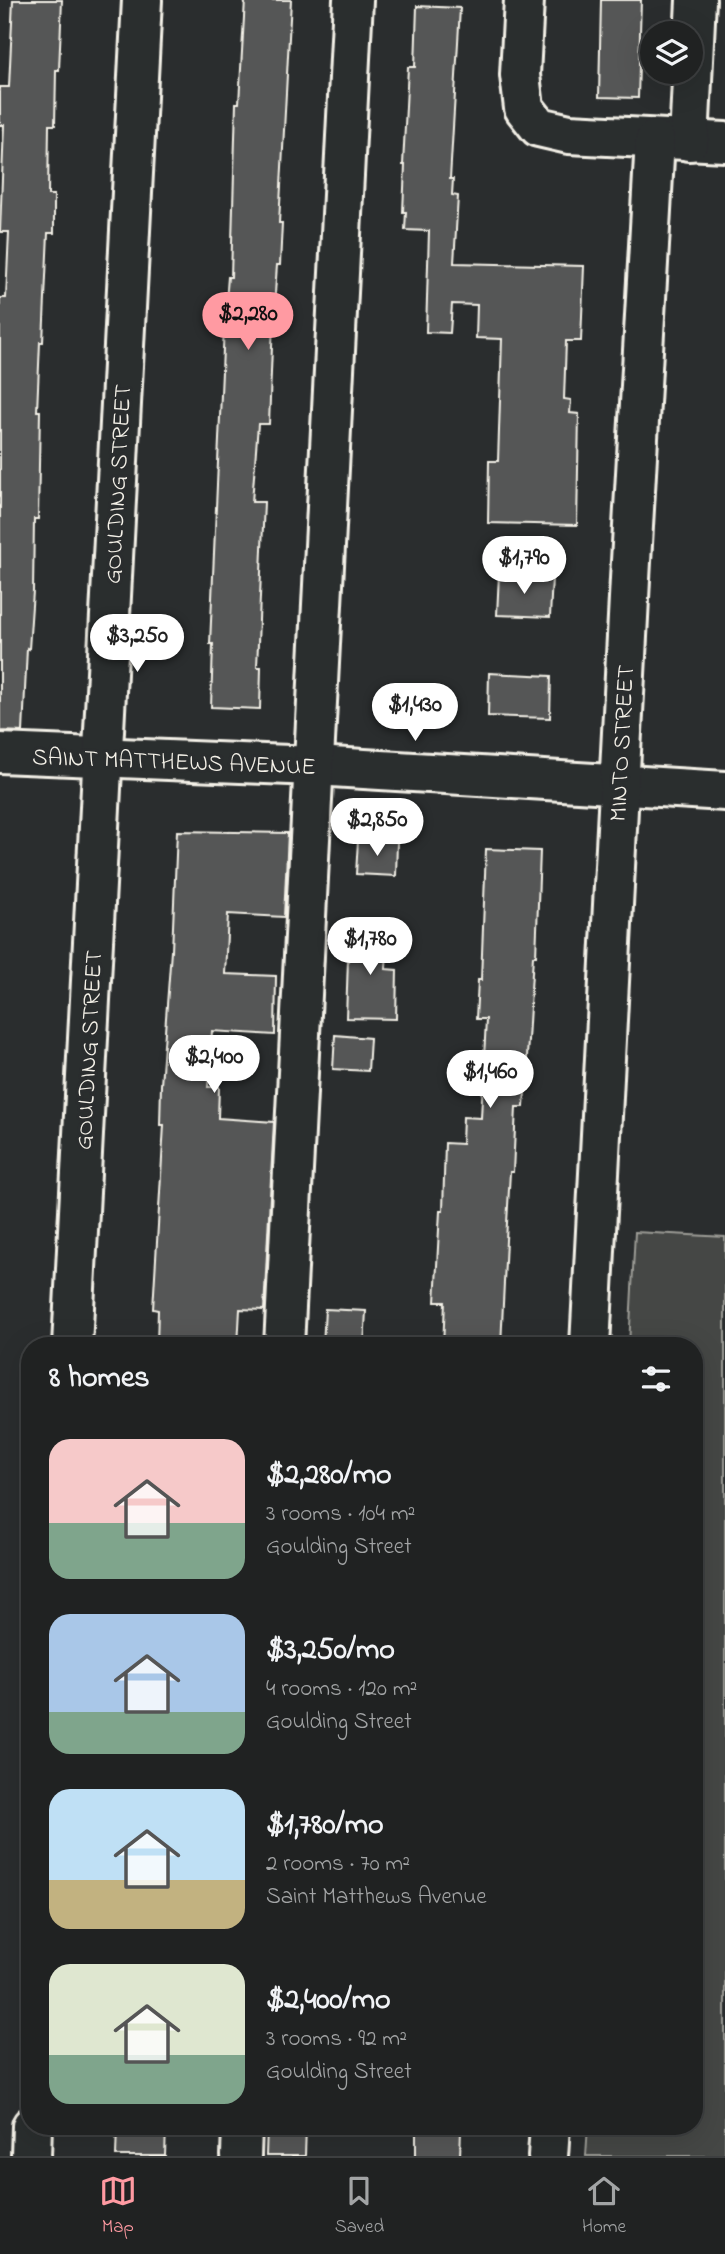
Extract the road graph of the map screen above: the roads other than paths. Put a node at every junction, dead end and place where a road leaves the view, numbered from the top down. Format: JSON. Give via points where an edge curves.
{"nodes":[{"id":1,"x":142,"y":0,"type":"edge"},
{"id":2,"x":353,"y":0,"type":"edge"},
{"id":3,"x":524,"y":0,"type":"edge"},
{"id":4,"x":696,"y":0,"type":"edge"},
{"id":5,"x":690,"y":141,"type":"edge"},
{"id":6,"x":0,"y":753,"type":"edge"},
{"id":7,"x":103,"y":759,"type":"junction"},
{"id":8,"x":316,"y":766,"type":"junction"},
{"id":9,"x":619,"y":786,"type":"junction"},
{"id":10,"x":725,"y":791,"type":"edge"},
{"id":11,"x":72,"y":1337,"type":"edge"},
{"id":12,"x":285,"y":1337,"type":"edge"},
{"id":13,"x":590,"y":1337,"type":"edge"},
{"id":14,"x":32,"y":2135,"type":"edge"},
{"id":15,"x":242,"y":2135,"type":"edge"},
{"id":16,"x":549,"y":2135,"type":"edge"},
{"id":17,"x":31,"y":2156,"type":"edge"},
{"id":18,"x":241,"y":2156,"type":"edge"},
{"id":19,"x":548,"y":2156,"type":"edge"}],
"edges":[{"from":1,"to":7,"type":"street","name":"GOULDING STREET"},
{"from":2,"to":8,"type":"street"},
{"from":3,"to":5,"type":"street","via":[[520,75],[524,108],[538,127],[569,134]]},
{"from":4,"to":5,"type":"street","name":"MINTO STREET"},
{"from":5,"to":9,"type":"street","name":"MINTO STREET"},
{"from":6,"to":7,"type":"street","name":"SAINT MATTHEWS AVENUE"},
{"from":7,"to":8,"type":"street","name":"SAINT MATTHEWS AVENUE"},
{"from":7,"to":11,"type":"street","name":"GOULDING STREET"},
{"from":8,"to":9,"type":"street","name":"SAINT MATTHEWS AVENUE"},
{"from":8,"to":12,"type":"street"},
{"from":9,"to":10,"type":"street","name":"SAINT MATTHEWS AVENUE"},
{"from":9,"to":13,"type":"street","name":"MINTO STREET"},
{"from":14,"to":17,"type":"street"},
{"from":15,"to":18,"type":"street"},
{"from":16,"to":19,"type":"street"}]}
